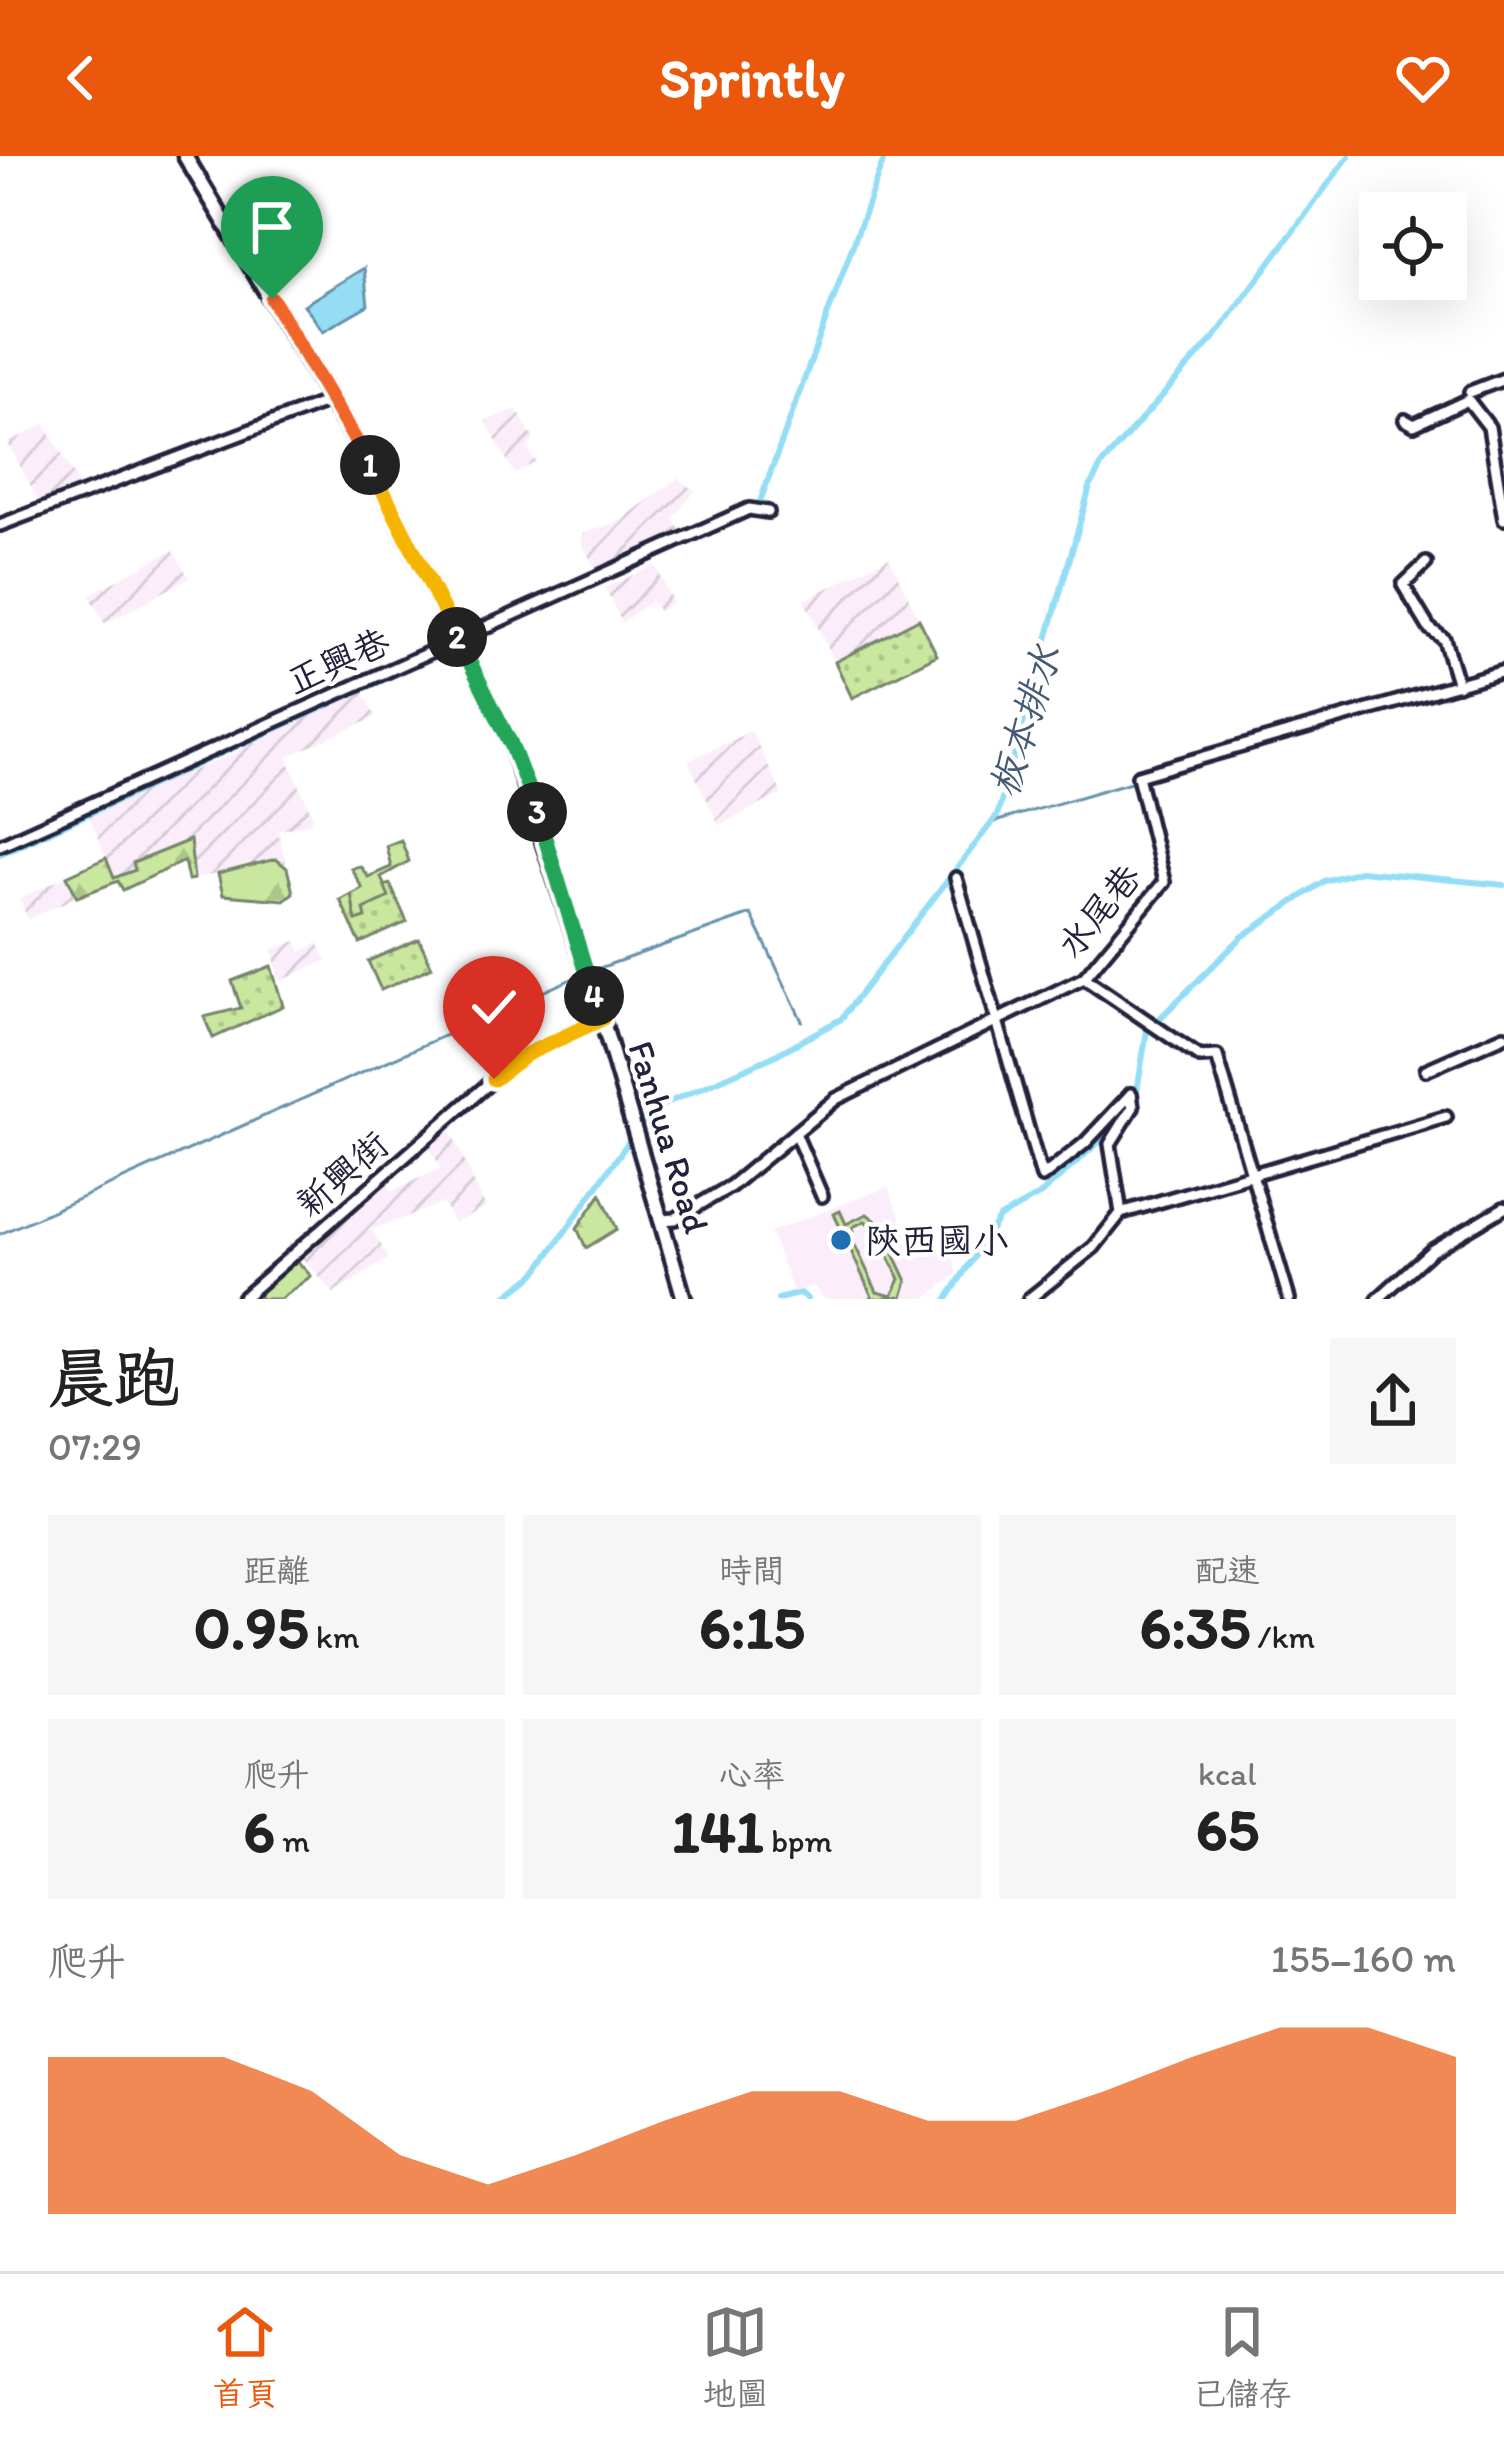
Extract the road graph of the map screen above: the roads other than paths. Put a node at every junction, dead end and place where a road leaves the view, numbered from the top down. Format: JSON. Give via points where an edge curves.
{"nodes":[{"id":1,"x":185,"y":156,"type":"edge"},
{"id":2,"x":1504,"y":379,"type":"edge"},
{"id":3,"x":1470,"y":392,"type":"dead end"},
{"id":4,"x":332,"y":400,"type":"junction"},
{"id":5,"x":1405,"y":421,"type":"dead end"},
{"id":6,"x":1504,"y":422,"type":"edge"},
{"id":7,"x":1489,"y":427,"type":"junction"},
{"id":8,"x":1504,"y":461,"type":"edge"},
{"id":9,"x":1497,"y":478,"type":"junction"},
{"id":10,"x":768,"y":512,"type":"dead end"},
{"id":11,"x":1504,"y":519,"type":"edge"},
{"id":12,"x":0,"y":525,"type":"edge"},
{"id":13,"x":1426,"y":563,"type":"dead end"},
{"id":14,"x":458,"y":638,"type":"junction"},
{"id":15,"x":1504,"y":670,"type":"edge"},
{"id":16,"x":1458,"y":685,"type":"junction"},
{"id":17,"x":0,"y":845,"type":"edge"},
{"id":18,"x":956,"y":878,"type":"dead end"},
{"id":19,"x":1084,"y":978,"type":"junction"},
{"id":20,"x":602,"y":1019,"type":"junction"},
{"id":21,"x":998,"y":1021,"type":"junction"},
{"id":22,"x":1504,"y":1036,"type":"edge"},
{"id":23,"x":1426,"y":1070,"type":"dead end"},
{"id":24,"x":1446,"y":1117,"type":"dead end"},
{"id":25,"x":795,"y":1133,"type":"junction"},
{"id":26,"x":1252,"y":1174,"type":"junction"},
{"id":27,"x":822,"y":1196,"type":"dead end"},
{"id":28,"x":1504,"y":1208,"type":"edge"},
{"id":29,"x":1120,"y":1213,"type":"junction"},
{"id":30,"x":662,"y":1220,"type":"junction"},
{"id":31,"x":242,"y":1299,"type":"edge"},
{"id":32,"x":684,"y":1299,"type":"edge"},
{"id":33,"x":1029,"y":1299,"type":"edge"},
{"id":34,"x":1289,"y":1299,"type":"edge"},
{"id":35,"x":1378,"y":1299,"type":"edge"}],
"edges":[{"from":1,"to":4,"type":"main road","name":"Fanhua Road"},
{"from":2,"to":3,"type":"street"},
{"from":4,"to":12,"type":"street"},
{"from":4,"to":14,"type":"main road","name":"Fanhua Road"},
{"from":5,"to":7,"type":"street","via":[[1414,425],[1468,400]]},
{"from":6,"to":7,"type":"street"},
{"from":7,"to":9,"type":"street"},
{"from":8,"to":9,"type":"street"},
{"from":9,"to":11,"type":"street"},
{"from":10,"to":14,"type":"street","name":"正興巷","via":[[749,509]]},
{"from":13,"to":16,"type":"street","via":[[1403,585],[1444,639]]},
{"from":14,"to":17,"type":"street","name":"正興巷"},
{"from":14,"to":20,"type":"main road","name":"Fanhua Road","via":[[529,786]]},
{"from":15,"to":16,"type":"street","name":"水尾巷"},
{"from":16,"to":19,"type":"street","name":"水尾巷","via":[[1138,776],[1164,882]]},
{"from":18,"to":21,"type":"street"},
{"from":19,"to":21,"type":"street","name":"水尾巷"},
{"from":19,"to":26,"type":"street","via":[[1200,1057],[1217,1056]]},
{"from":20,"to":30,"type":"main road","name":"Fanhua Road"},
{"from":20,"to":31,"type":"street","name":"新興街","via":[[527,1054]]},
{"from":21,"to":25,"type":"street","name":"水尾巷","via":[[836,1099]]},
{"from":21,"to":29,"type":"street","via":[[1042,1177],[1131,1094],[1133,1107],[1110,1144]]},
{"from":22,"to":23,"type":"street"},
{"from":24,"to":26,"type":"street"},
{"from":25,"to":27,"type":"street"},
{"from":25,"to":30,"type":"street","name":"水尾巷","via":[[731,1186]]},
{"from":26,"to":29,"type":"street"},
{"from":26,"to":34,"type":"street"},
{"from":28,"to":35,"type":"street","via":[[1431,1251]]},
{"from":29,"to":33,"type":"street","via":[[1089,1252]]},
{"from":30,"to":32,"type":"main road","name":"Fanhua Road"}]}
